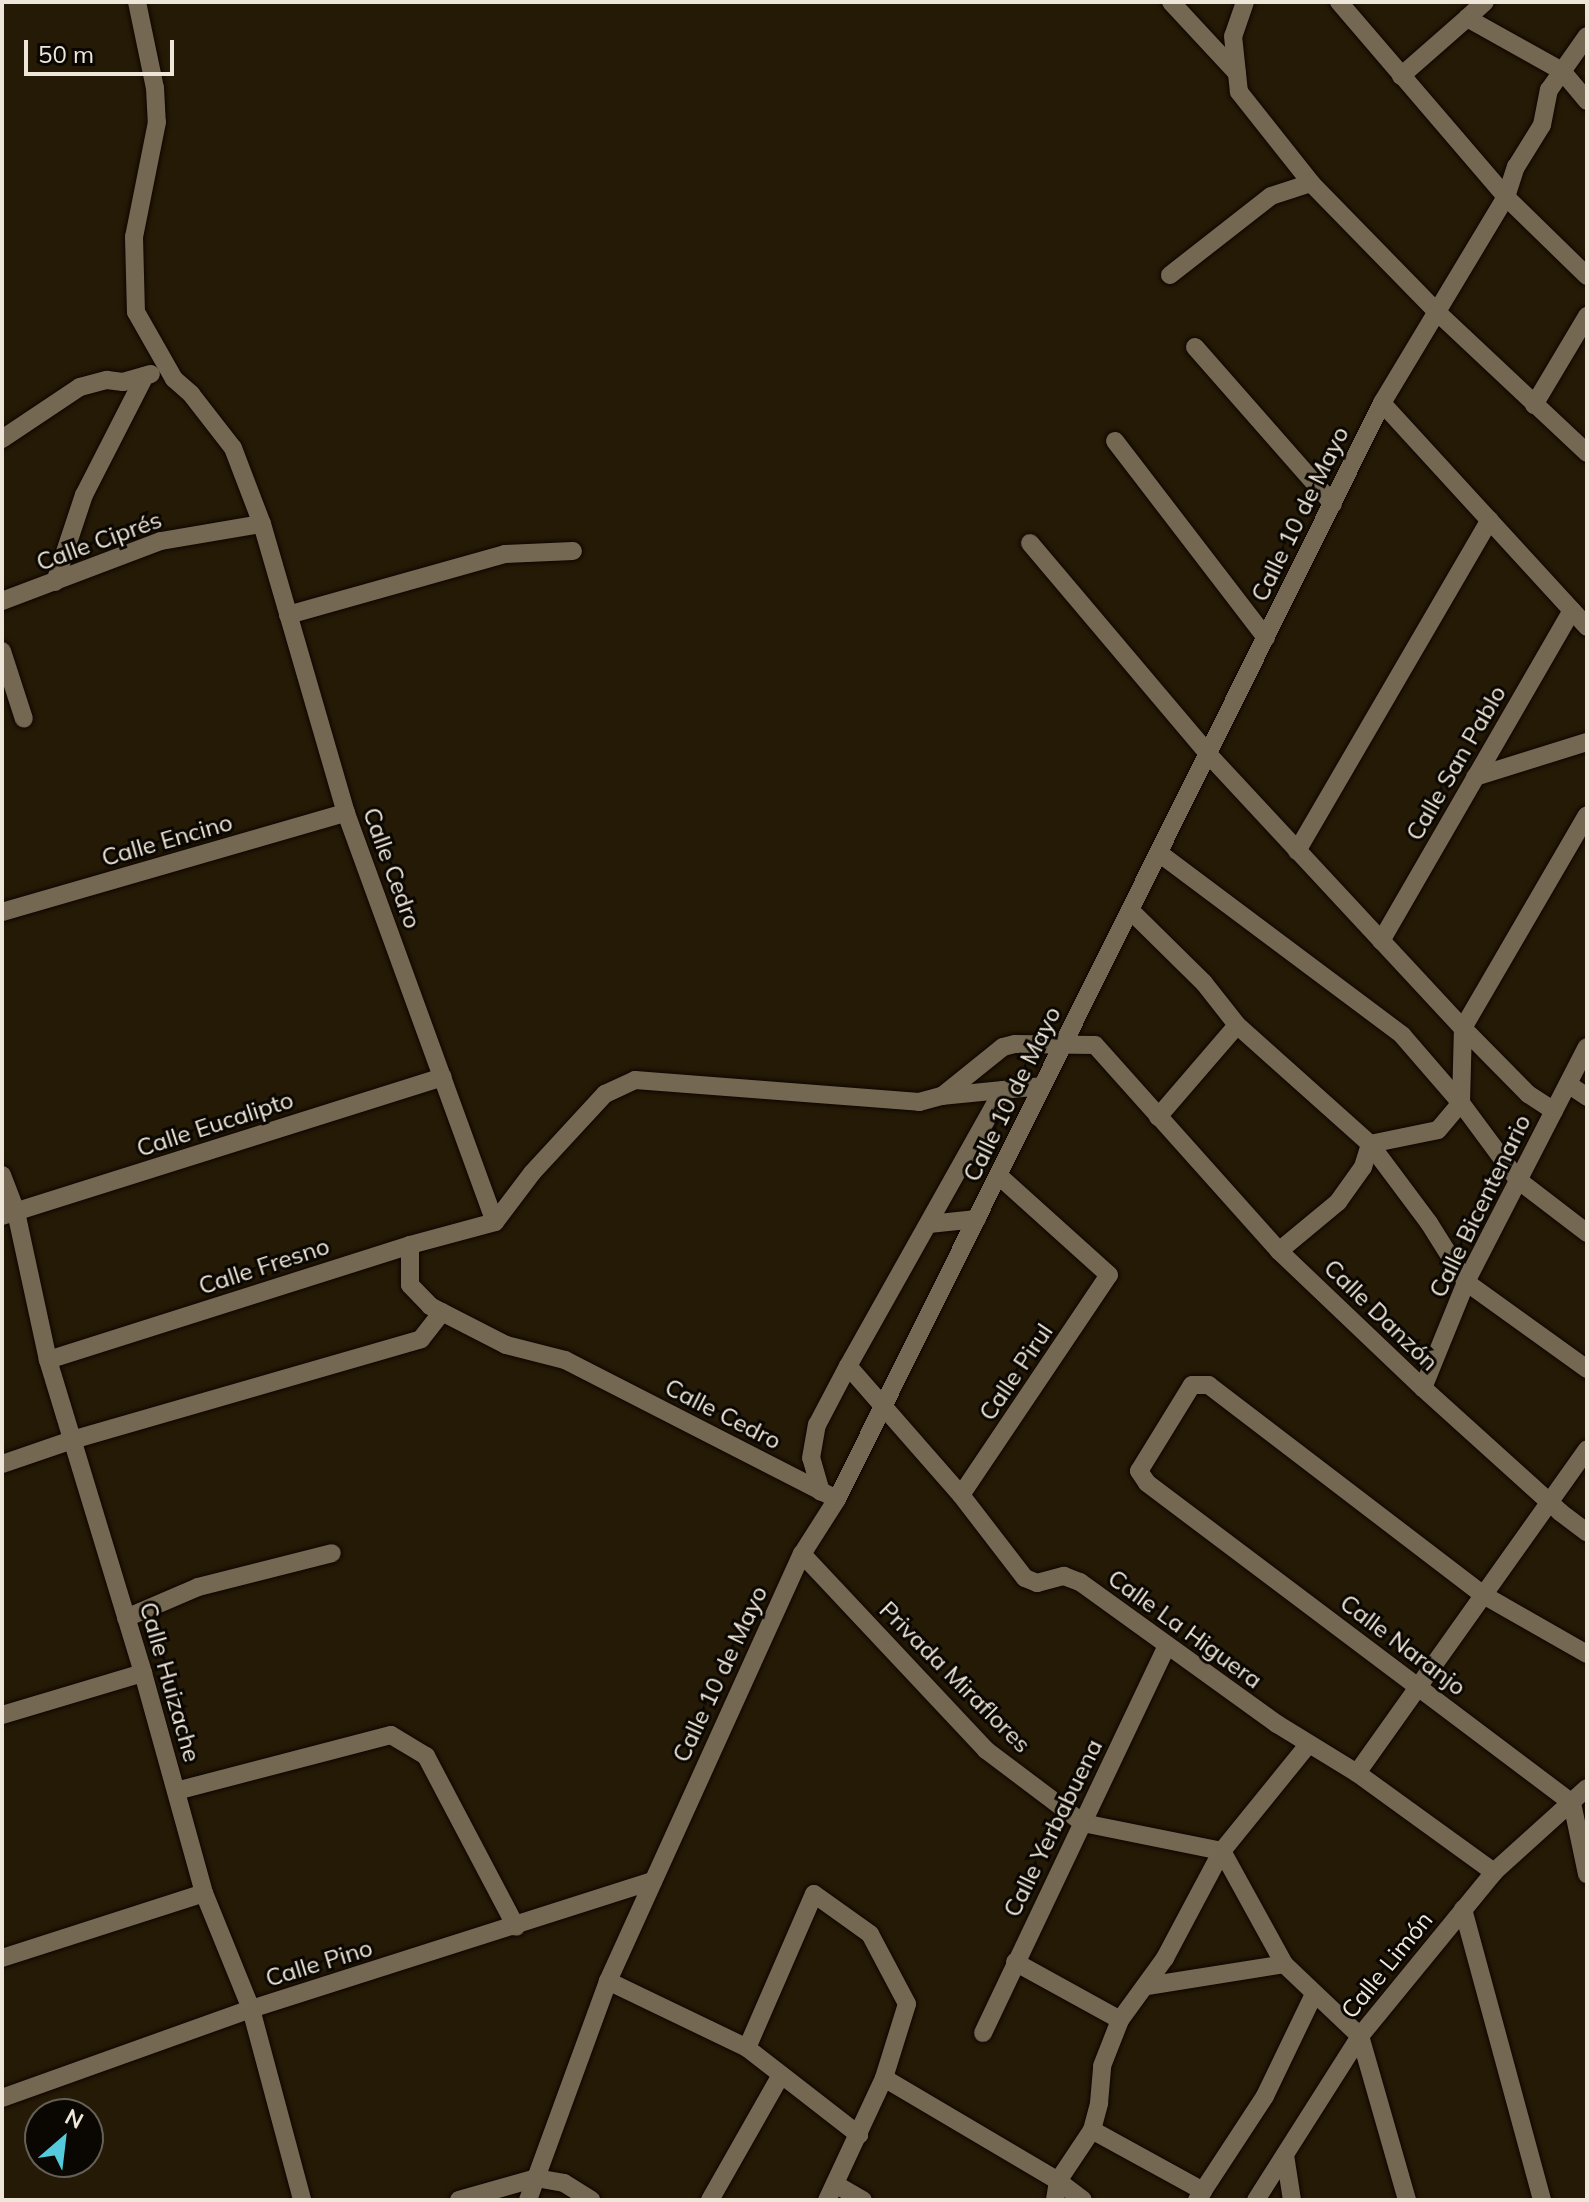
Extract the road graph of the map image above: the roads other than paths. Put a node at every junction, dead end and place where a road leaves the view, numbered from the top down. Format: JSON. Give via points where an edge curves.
{"nodes":[{"id":1,"x":137,"y":2,"type":"edge"},
{"id":2,"x":1171,"y":2,"type":"edge"},
{"id":3,"x":1245,"y":2,"type":"edge"},
{"id":4,"x":1339,"y":2,"type":"edge"},
{"id":5,"x":1485,"y":2,"type":"edge"},
{"id":6,"x":1467,"y":18,"type":"junction"},
{"id":7,"x":1587,"y":36,"type":"edge"},
{"id":8,"x":1562,"y":71,"type":"junction"},
{"id":9,"x":1237,"y":73,"type":"junction"},
{"id":10,"x":1401,"y":76,"type":"junction"},
{"id":11,"x":1587,"y":101,"type":"edge"},
{"id":12,"x":1311,"y":183,"type":"junction"},
{"id":13,"x":1506,"y":197,"type":"junction"},
{"id":14,"x":1170,"y":275,"type":"dead end"},
{"id":15,"x":1587,"y":276,"type":"edge"},
{"id":16,"x":1437,"y":312,"type":"junction"},
{"id":17,"x":1587,"y":316,"type":"edge"},
{"id":18,"x":1195,"y":347,"type":"dead end"},
{"id":19,"x":169,"y":369,"type":"junction"},
{"id":20,"x":145,"y":376,"type":"junction"},
{"id":21,"x":1382,"y":403,"type":"junction"},
{"id":22,"x":1534,"y":405,"type":"junction"},
{"id":23,"x":2,"y":439,"type":"edge"},
{"id":24,"x":1115,"y":441,"type":"dead end"},
{"id":25,"x":1587,"y":453,"type":"edge"},
{"id":26,"x":1333,"y":504,"type":"junction"},
{"id":27,"x":1490,"y":520,"type":"junction"},
{"id":28,"x":262,"y":524,"type":"junction"},
{"id":29,"x":1030,"y":543,"type":"dead end"},
{"id":30,"x":573,"y":551,"type":"dead end"},
{"id":31,"x":55,"y":582,"type":"junction"},
{"id":32,"x":2,"y":601,"type":"edge"},
{"id":33,"x":1572,"y":610,"type":"junction"},
{"id":34,"x":288,"y":615,"type":"junction"},
{"id":35,"x":1587,"y":627,"type":"edge"},
{"id":36,"x":1266,"y":638,"type":"junction"},
{"id":37,"x":2,"y":651,"type":"edge"},
{"id":38,"x":24,"y":719,"type":"dead end"},
{"id":39,"x":1587,"y":742,"type":"edge"},
{"id":40,"x":1208,"y":754,"type":"junction"},
{"id":41,"x":1475,"y":777,"type":"junction"},
{"id":42,"x":346,"y":813,"type":"junction"},
{"id":43,"x":1587,"y":815,"type":"edge"},
{"id":44,"x":1297,"y":851,"type":"junction"},
{"id":45,"x":1159,"y":853,"type":"junction"},
{"id":46,"x":1130,"y":910,"type":"junction"},
{"id":47,"x":2,"y":912,"type":"edge"},
{"id":48,"x":1381,"y":941,"type":"junction"},
{"id":49,"x":1237,"y":1025,"type":"junction"},
{"id":50,"x":1463,"y":1028,"type":"junction"},
{"id":51,"x":1064,"y":1043,"type":"junction"},
{"id":52,"x":1587,"y":1047,"type":"edge"},
{"id":53,"x":443,"y":1077,"type":"junction"},
{"id":54,"x":1568,"y":1084,"type":"junction"},
{"id":55,"x":1042,"y":1086,"type":"junction"},
{"id":56,"x":1003,"y":1090,"type":"junction"},
{"id":57,"x":942,"y":1096,"type":"junction"},
{"id":58,"x":1587,"y":1097,"type":"edge"},
{"id":59,"x":1461,"y":1103,"type":"junction"},
{"id":60,"x":1554,"y":1111,"type":"junction"},
{"id":61,"x":1158,"y":1117,"type":"junction"},
{"id":62,"x":1370,"y":1144,"type":"junction"},
{"id":63,"x":2,"y":1175,"type":"edge"},
{"id":64,"x":998,"y":1175,"type":"junction"},
{"id":65,"x":1518,"y":1180,"type":"junction"},
{"id":66,"x":9,"y":1214,"type":"edge"},
{"id":67,"x":977,"y":1219,"type":"junction"},
{"id":68,"x":495,"y":1222,"type":"junction"},
{"id":69,"x":929,"y":1224,"type":"junction"},
{"id":70,"x":1587,"y":1233,"type":"edge"},
{"id":71,"x":410,"y":1245,"type":"junction"},
{"id":72,"x":1279,"y":1251,"type":"junction"},
{"id":73,"x":1466,"y":1282,"type":"junction"},
{"id":74,"x":442,"y":1312,"type":"junction"},
{"id":75,"x":48,"y":1360,"type":"junction"},
{"id":76,"x":848,"y":1366,"type":"junction"},
{"id":77,"x":1587,"y":1369,"type":"edge"},
{"id":78,"x":1423,"y":1388,"type":"junction"},
{"id":79,"x":883,"y":1407,"type":"junction"},
{"id":80,"x":72,"y":1440,"type":"junction"},
{"id":81,"x":1587,"y":1449,"type":"edge"},
{"id":82,"x":2,"y":1464,"type":"edge"},
{"id":83,"x":961,"y":1495,"type":"junction"},
{"id":84,"x":829,"y":1496,"type":"junction"},
{"id":85,"x":1550,"y":1503,"type":"junction"},
{"id":86,"x":1587,"y":1532,"type":"edge"},
{"id":87,"x":332,"y":1553,"type":"dead end"},
{"id":88,"x":802,"y":1554,"type":"junction"},
{"id":89,"x":1482,"y":1594,"type":"junction"},
{"id":90,"x":126,"y":1618,"type":"junction"},
{"id":91,"x":1167,"y":1645,"type":"junction"},
{"id":92,"x":1587,"y":1654,"type":"edge"},
{"id":93,"x":143,"y":1673,"type":"junction"},
{"id":94,"x":1419,"y":1687,"type":"junction"},
{"id":95,"x":2,"y":1715,"type":"edge"},
{"id":96,"x":1307,"y":1746,"type":"junction"},
{"id":97,"x":1357,"y":1773,"type":"junction"},
{"id":98,"x":1587,"y":1788,"type":"edge"},
{"id":99,"x":176,"y":1791,"type":"junction"},
{"id":100,"x":1572,"y":1803,"type":"junction"},
{"id":101,"x":1083,"y":1823,"type":"junction"},
{"id":102,"x":1222,"y":1851,"type":"junction"},
{"id":103,"x":1494,"y":1872,"type":"junction"},
{"id":104,"x":1587,"y":1874,"type":"edge"},
{"id":105,"x":653,"y":1881,"type":"junction"},
{"id":106,"x":204,"y":1893,"type":"junction"},
{"id":107,"x":1463,"y":1909,"type":"junction"},
{"id":108,"x":516,"y":1927,"type":"junction"},
{"id":109,"x":2,"y":1958,"type":"edge"},
{"id":110,"x":1015,"y":1962,"type":"junction"},
{"id":111,"x":1284,"y":1964,"type":"junction"},
{"id":112,"x":608,"y":1981,"type":"junction"},
{"id":113,"x":1147,"y":1986,"type":"junction"},
{"id":114,"x":1314,"y":1994,"type":"junction"},
{"id":115,"x":251,"y":2009,"type":"junction"},
{"id":116,"x":1120,"y":2020,"type":"junction"},
{"id":117,"x":983,"y":2033,"type":"dead end"},
{"id":118,"x":1360,"y":2036,"type":"junction"},
{"id":119,"x":747,"y":2048,"type":"junction"},
{"id":120,"x":781,"y":2075,"type":"junction"},
{"id":121,"x":884,"y":2078,"type":"junction"},
{"id":122,"x":2,"y":2098,"type":"edge"},
{"id":123,"x":1092,"y":2130,"type":"junction"},
{"id":124,"x":859,"y":2135,"type":"junction"},
{"id":125,"x":1285,"y":2155,"type":"junction"},
{"id":126,"x":536,"y":2178,"type":"junction"},
{"id":127,"x":1057,"y":2191,"type":"edge"},
{"id":128,"x":831,"y":2192,"type":"edge"},
{"id":129,"x":1200,"y":2195,"type":"edge"},
{"id":130,"x":302,"y":2200,"type":"edge"},
{"id":131,"x":459,"y":2200,"type":"edge"},
{"id":132,"x":528,"y":2200,"type":"edge"},
{"id":133,"x":591,"y":2200,"type":"edge"},
{"id":134,"x":710,"y":2200,"type":"edge"},
{"id":135,"x":863,"y":2200,"type":"edge"},
{"id":136,"x":1083,"y":2200,"type":"edge"},
{"id":137,"x":1256,"y":2200,"type":"edge"},
{"id":138,"x":1292,"y":2200,"type":"edge"},
{"id":139,"x":1407,"y":2200,"type":"edge"},
{"id":140,"x":1542,"y":2200,"type":"edge"}],
"edges":[{"from":1,"to":19,"type":"street","name":"Calle Cedro","via":[[157,122],[134,237],[136,312]]},
{"from":2,"to":9,"type":"street"},
{"from":3,"to":9,"type":"street","via":[[1233,36]]},
{"from":4,"to":10,"type":"street"},
{"from":5,"to":6,"type":"street"},
{"from":6,"to":8,"type":"street"},
{"from":6,"to":10,"type":"street"},
{"from":7,"to":8,"type":"street","name":"Calle 10 de Mayo"},
{"from":8,"to":11,"type":"street"},
{"from":8,"to":13,"type":"street","name":"Calle 10 de Mayo","via":[[1549,90],[1542,125],[1516,167]]},
{"from":9,"to":12,"type":"street","via":[[1239,92]]},
{"from":10,"to":13,"type":"street"},
{"from":12,"to":14,"type":"street","via":[[1271,196]]},
{"from":12,"to":16,"type":"street"},
{"from":13,"to":15,"type":"street"},
{"from":13,"to":16,"type":"street","name":"Calle 10 de Mayo"},
{"from":16,"to":21,"type":"street","name":"Calle 10 de Mayo"},
{"from":16,"to":22,"type":"street"},
{"from":17,"to":22,"type":"street"},
{"from":18,"to":26,"type":"street"},
{"from":19,"to":20,"type":"street"},
{"from":19,"to":28,"type":"street","name":"Calle Cedro","via":[[233,448]]},
{"from":20,"to":23,"type":"street","via":[[80,387]]},
{"from":20,"to":31,"type":"street","via":[[84,495]]},
{"from":21,"to":26,"type":"street","name":"Calle 10 de Mayo"},
{"from":21,"to":27,"type":"street"},
{"from":22,"to":25,"type":"street"},
{"from":24,"to":36,"type":"street"},
{"from":26,"to":36,"type":"street","name":"Calle 10 de Mayo"},
{"from":27,"to":33,"type":"street"},
{"from":27,"to":44,"type":"street"},
{"from":28,"to":31,"type":"street","name":"Calle Ciprés","via":[[161,541]]},
{"from":28,"to":34,"type":"street","name":"Calle Cedro"},
{"from":29,"to":40,"type":"street"},
{"from":30,"to":34,"type":"street","via":[[505,554]]},
{"from":31,"to":32,"type":"street","name":"Calle Ciprés"},
{"from":33,"to":35,"type":"street"},
{"from":33,"to":41,"type":"street","name":"Calle San Pablo"},
{"from":34,"to":42,"type":"street","name":"Calle Cedro"},
{"from":36,"to":40,"type":"street","name":"Calle 10 de Mayo"},
{"from":37,"to":38,"type":"street"},
{"from":39,"to":41,"type":"street"},
{"from":40,"to":44,"type":"street"},
{"from":40,"to":45,"type":"street","name":"Calle 10 de Mayo"},
{"from":41,"to":48,"type":"street","name":"Calle San Pablo"},
{"from":42,"to":47,"type":"street","name":"Calle Encino"},
{"from":42,"to":53,"type":"street","name":"Calle Cedro"},
{"from":43,"to":50,"type":"street"},
{"from":44,"to":48,"type":"street"},
{"from":45,"to":46,"type":"street","name":"Calle 10 de Mayo"},
{"from":45,"to":59,"type":"street","via":[[1402,1035]]},
{"from":46,"to":49,"type":"street","via":[[1204,983]]},
{"from":46,"to":51,"type":"street","name":"Calle 10 de Mayo"},
{"from":48,"to":50,"type":"street"},
{"from":49,"to":61,"type":"street"},
{"from":49,"to":62,"type":"street"},
{"from":50,"to":59,"type":"street"},
{"from":50,"to":60,"type":"street","via":[[1528,1094]]},
{"from":51,"to":55,"type":"street","name":"Calle 10 de Mayo"},
{"from":51,"to":57,"type":"street","name":"Calle Danzón","via":[[1003,1047]]},
{"from":51,"to":61,"type":"street","name":"Calle Danzón","via":[[1095,1045]]},
{"from":52,"to":54,"type":"street","name":"Calle Bicentenario"},
{"from":53,"to":66,"type":"street","name":"Calle Eucalipto"},
{"from":53,"to":68,"type":"street","name":"Calle Cedro"},
{"from":54,"to":58,"type":"street"},
{"from":54,"to":60,"type":"street","name":"Calle Bicentenario"},
{"from":55,"to":56,"type":"street"},
{"from":55,"to":64,"type":"street","name":"Calle 10 de Mayo"},
{"from":56,"to":57,"type":"street"},
{"from":56,"to":69,"type":"street"},
{"from":57,"to":68,"type":"street","via":[[919,1102],[635,1080],[605,1094]]},
{"from":59,"to":62,"type":"street","via":[[1438,1130]]},
{"from":59,"to":65,"type":"street"},
{"from":60,"to":65,"type":"street","name":"Calle Bicentenario"},
{"from":61,"to":72,"type":"street","name":"Calle Danzón"},
{"from":62,"to":72,"type":"street","via":[[1363,1167],[1338,1202]]},
{"from":62,"to":73,"type":"street"},
{"from":63,"to":66,"type":"street","name":"Calle Huizache"},
{"from":64,"to":67,"type":"street","name":"Calle 10 de Mayo"},
{"from":64,"to":83,"type":"street","name":"Calle Pirul","via":[[1109,1275]]},
{"from":65,"to":70,"type":"street"},
{"from":65,"to":73,"type":"street","name":"Calle Bicentenario"},
{"from":66,"to":75,"type":"street","name":"Calle Huizache"},
{"from":67,"to":69,"type":"street"},
{"from":67,"to":79,"type":"street","name":"Calle 10 de Mayo"},
{"from":68,"to":71,"type":"street","name":"Calle Fresno"},
{"from":69,"to":76,"type":"street"},
{"from":71,"to":74,"type":"street","name":"Calle Cedro","via":[[410,1285]]},
{"from":71,"to":75,"type":"street","name":"Calle Fresno"},
{"from":72,"to":78,"type":"street","name":"Calle Danzón"},
{"from":73,"to":77,"type":"street"},
{"from":73,"to":78,"type":"street","name":"Calle Bicentenario"},
{"from":74,"to":80,"type":"street","via":[[421,1339]]},
{"from":74,"to":84,"type":"street","name":"Calle Cedro","via":[[506,1345],[565,1360]]},
{"from":75,"to":80,"type":"street","name":"Calle Huizache"},
{"from":76,"to":79,"type":"street","name":"Calle La Higuera"},
{"from":76,"to":84,"type":"street","via":[[817,1425],[811,1458]]},
{"from":78,"to":85,"type":"street","name":"Calle Danzón"},
{"from":79,"to":83,"type":"street","name":"Calle La Higuera"},
{"from":79,"to":84,"type":"street","name":"Calle 10 de Mayo"},
{"from":80,"to":82,"type":"street"},
{"from":80,"to":90,"type":"street","name":"Calle Huizache"},
{"from":81,"to":85,"type":"street"},
{"from":83,"to":91,"type":"street","name":"Calle La Higuera","via":[[1025,1578],[1037,1583],[1064,1576],[1080,1582]]},
{"from":84,"to":88,"type":"street","name":"Calle 10 de Mayo"},
{"from":85,"to":86,"type":"street","name":"Calle Danzón"},
{"from":85,"to":89,"type":"street"},
{"from":87,"to":90,"type":"street","via":[[198,1587]]},
{"from":88,"to":101,"type":"street","name":"Privada Miraflores","via":[[986,1750]]},
{"from":88,"to":105,"type":"street","name":"Calle 10 de Mayo"},
{"from":89,"to":92,"type":"street"},
{"from":89,"to":94,"type":"street"},
{"from":89,"to":94,"type":"street","name":"Calle Naranjo","via":[[1209,1385],[1192,1385],[1179,1402],[1139,1471],[1147,1483]]},
{"from":90,"to":93,"type":"street","name":"Calle Huizache"},
{"from":91,"to":96,"type":"street","name":"Calle La Higuera"},
{"from":91,"to":101,"type":"street","name":"Calle Yerbabuena"},
{"from":93,"to":95,"type":"street"},
{"from":93,"to":99,"type":"street","name":"Calle Huizache"},
{"from":94,"to":97,"type":"street"},
{"from":94,"to":100,"type":"street","name":"Calle Naranjo"},
{"from":96,"to":97,"type":"street","name":"Calle La Higuera"},
{"from":96,"to":102,"type":"street"},
{"from":97,"to":103,"type":"street","name":"Calle La Higuera"},
{"from":98,"to":100,"type":"street","name":"Calle Limón"},
{"from":99,"to":106,"type":"street","name":"Calle Huizache"},
{"from":99,"to":108,"type":"street","via":[[391,1735],[426,1756]]},
{"from":100,"to":103,"type":"street","name":"Calle Limón"},
{"from":100,"to":104,"type":"street"},
{"from":101,"to":102,"type":"street"},
{"from":101,"to":110,"type":"street","name":"Calle Yerbabuena"},
{"from":102,"to":111,"type":"street"},
{"from":102,"to":113,"type":"street"},
{"from":103,"to":107,"type":"street","name":"Calle Limón"},
{"from":105,"to":108,"type":"street","name":"Calle Pino"},
{"from":105,"to":112,"type":"street","name":"Calle 10 de Mayo"},
{"from":106,"to":109,"type":"street"},
{"from":106,"to":115,"type":"street","name":"Calle Huizache"},
{"from":107,"to":118,"type":"street","name":"Calle Limón"},
{"from":107,"to":140,"type":"street"},
{"from":108,"to":115,"type":"street","name":"Calle Pino"},
{"from":110,"to":116,"type":"street"},
{"from":110,"to":117,"type":"street","name":"Calle Yerbabuena"},
{"from":111,"to":113,"type":"street"},
{"from":111,"to":114,"type":"street"},
{"from":112,"to":119,"type":"street"},
{"from":112,"to":126,"type":"street","name":"Calle 10 de Mayo"},
{"from":113,"to":116,"type":"street"},
{"from":114,"to":118,"type":"street"},
{"from":114,"to":129,"type":"street","name":"Calle Limón","via":[[1265,2096]]},
{"from":115,"to":122,"type":"street","name":"Calle Pino"},
{"from":115,"to":130,"type":"street","name":"Calle Huizache"},
{"from":116,"to":123,"type":"street","via":[[1102,2066]]},
{"from":118,"to":125,"type":"street","name":"Calle Limón"},
{"from":118,"to":139,"type":"street"},
{"from":119,"to":120,"type":"street"},
{"from":119,"to":121,"type":"street","via":[[814,1894],[870,1934],[907,2004]]},
{"from":120,"to":124,"type":"street"},
{"from":120,"to":134,"type":"street"},
{"from":121,"to":124,"type":"street"},
{"from":121,"to":127,"type":"street"},
{"from":123,"to":127,"type":"street"},
{"from":123,"to":129,"type":"street"},
{"from":124,"to":128,"type":"street"},
{"from":125,"to":137,"type":"street","name":"Calle Limón"},
{"from":125,"to":138,"type":"street"},
{"from":126,"to":131,"type":"street"},
{"from":126,"to":132,"type":"street","name":"Calle 10 de Mayo"},
{"from":126,"to":133,"type":"street","via":[[564,2183]]},
{"from":127,"to":136,"type":"street"},
{"from":128,"to":135,"type":"street"}]}
